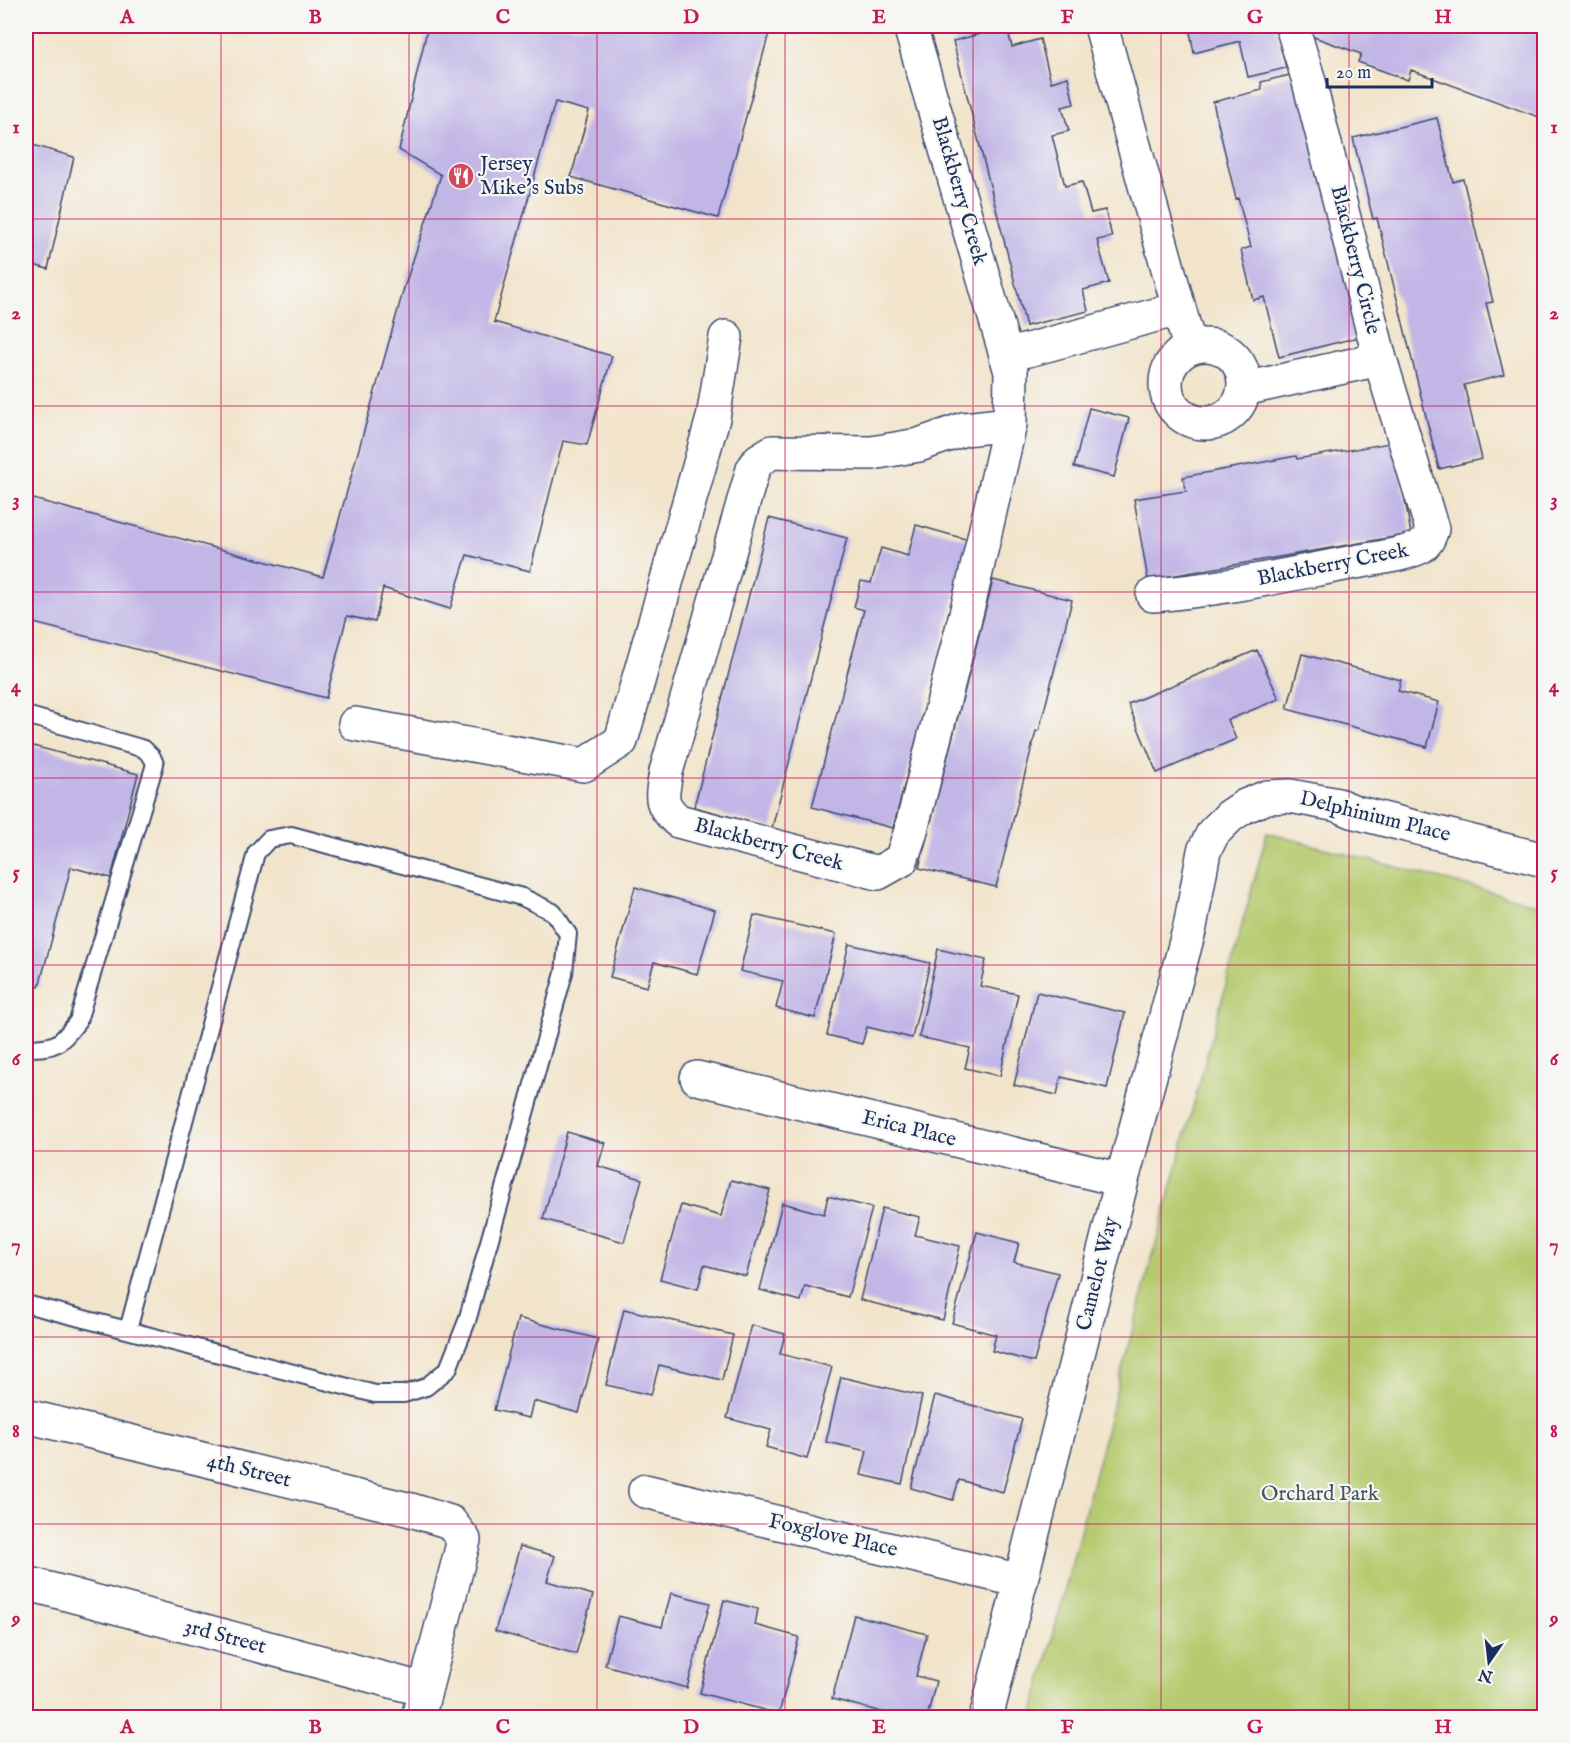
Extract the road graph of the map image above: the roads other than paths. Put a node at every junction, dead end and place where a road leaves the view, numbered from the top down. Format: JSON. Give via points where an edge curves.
{"nodes":[{"id":1,"x":910,"y":26,"type":"edge"},
{"id":2,"x":1101,"y":26,"type":"edge"},
{"id":3,"x":1292,"y":26,"type":"edge"},
{"id":4,"x":1179,"y":309,"type":"junction"},
{"id":5,"x":726,"y":337,"type":"dead end"},
{"id":6,"x":1190,"y":348,"type":"junction"},
{"id":7,"x":1006,"y":356,"type":"junction"},
{"id":8,"x":1380,"y":359,"type":"junction"},
{"id":9,"x":1244,"y":388,"type":"junction"},
{"id":10,"x":1010,"y":424,"type":"junction"},
{"id":11,"x":1153,"y":595,"type":"dead end"},
{"id":12,"x":26,"y":715,"type":"edge"},
{"id":13,"x":355,"y":724,"type":"dead end"},
{"id":14,"x":1214,"y":833,"type":"joint"},
{"id":15,"x":1545,"y":860,"type":"edge"},
{"id":16,"x":26,"y":1048,"type":"edge"},
{"id":17,"x":697,"y":1078,"type":"dead end"},
{"id":18,"x":1122,"y":1180,"type":"junction"},
{"id":19,"x":26,"y":1304,"type":"edge"},
{"id":20,"x":128,"y":1330,"type":"junction"},
{"id":21,"x":26,"y":1416,"type":"edge"},
{"id":22,"x":645,"y":1491,"type":"dead end"},
{"id":23,"x":1021,"y":1581,"type":"junction"},
{"id":24,"x":26,"y":1584,"type":"edge"},
{"id":25,"x":422,"y":1704,"type":"edge"},
{"id":26,"x":986,"y":1718,"type":"edge"}],
"edges":[{"from":1,"to":7,"type":"street","name":"Blackberry Creek"},
{"from":2,"to":4,"type":"street"},
{"from":3,"to":8,"type":"street","name":"Blackberry Circle"},
{"from":4,"to":6,"type":"street"},
{"from":4,"to":7,"type":"street"},
{"from":5,"to":13,"type":"street","via":[[713,418],[621,741],[584,765]]},
{"from":6,"to":9,"type":"street","via":[[1203,345],[1228,353],[1238,362]]},
{"from":6,"to":9,"type":"street","via":[[1175,360],[1167,376],[1170,401],[1177,411],[1199,423],[1224,418],[1234,411]]},
{"from":7,"to":10,"type":"street","name":"Blackberry Creek","via":[[1011,372]]},
{"from":8,"to":9,"type":"street","name":"Blackberry Circle"},
{"from":8,"to":11,"type":"street","name":"Blackberry Creek","via":[[1432,529],[1428,542],[1382,557],[1226,586]]},
{"from":10,"to":10,"type":"street","name":"Blackberry Creek","via":[[964,429],[919,445],[872,453],[772,452],[759,460],[753,469],[666,772],[662,798],[665,809],[678,820],[878,873],[901,860],[971,594]]},
{"from":12,"to":16,"type":"lane","via":[[144,748],[155,764],[78,1021],[53,1047]]},
{"from":14,"to":15,"type":"street","name":"Delphinium Place","via":[[1245,806],[1267,797],[1290,796]]},
{"from":14,"to":18,"type":"street","name":"Camelot Way","via":[[1204,851],[1190,927]]},
{"from":17,"to":18,"type":"street","name":"Erica Place"},
{"from":18,"to":23,"type":"street","name":"Camelot Way"},
{"from":19,"to":20,"type":"lane"},
{"from":20,"to":20,"type":"lane","via":[[375,1394],[404,1394],[426,1387],[448,1369],[467,1321],[564,973],[568,934],[553,912],[522,897],[291,835],[269,839],[256,853]]},
{"from":21,"to":25,"type":"street","name":"4th Street","via":[[450,1522],[464,1540]]},
{"from":22,"to":23,"type":"street","name":"Foxglove Place"},
{"from":23,"to":26,"type":"street","name":"Camelot Way"},
{"from":24,"to":25,"type":"street","name":"3rd Street"}]}
